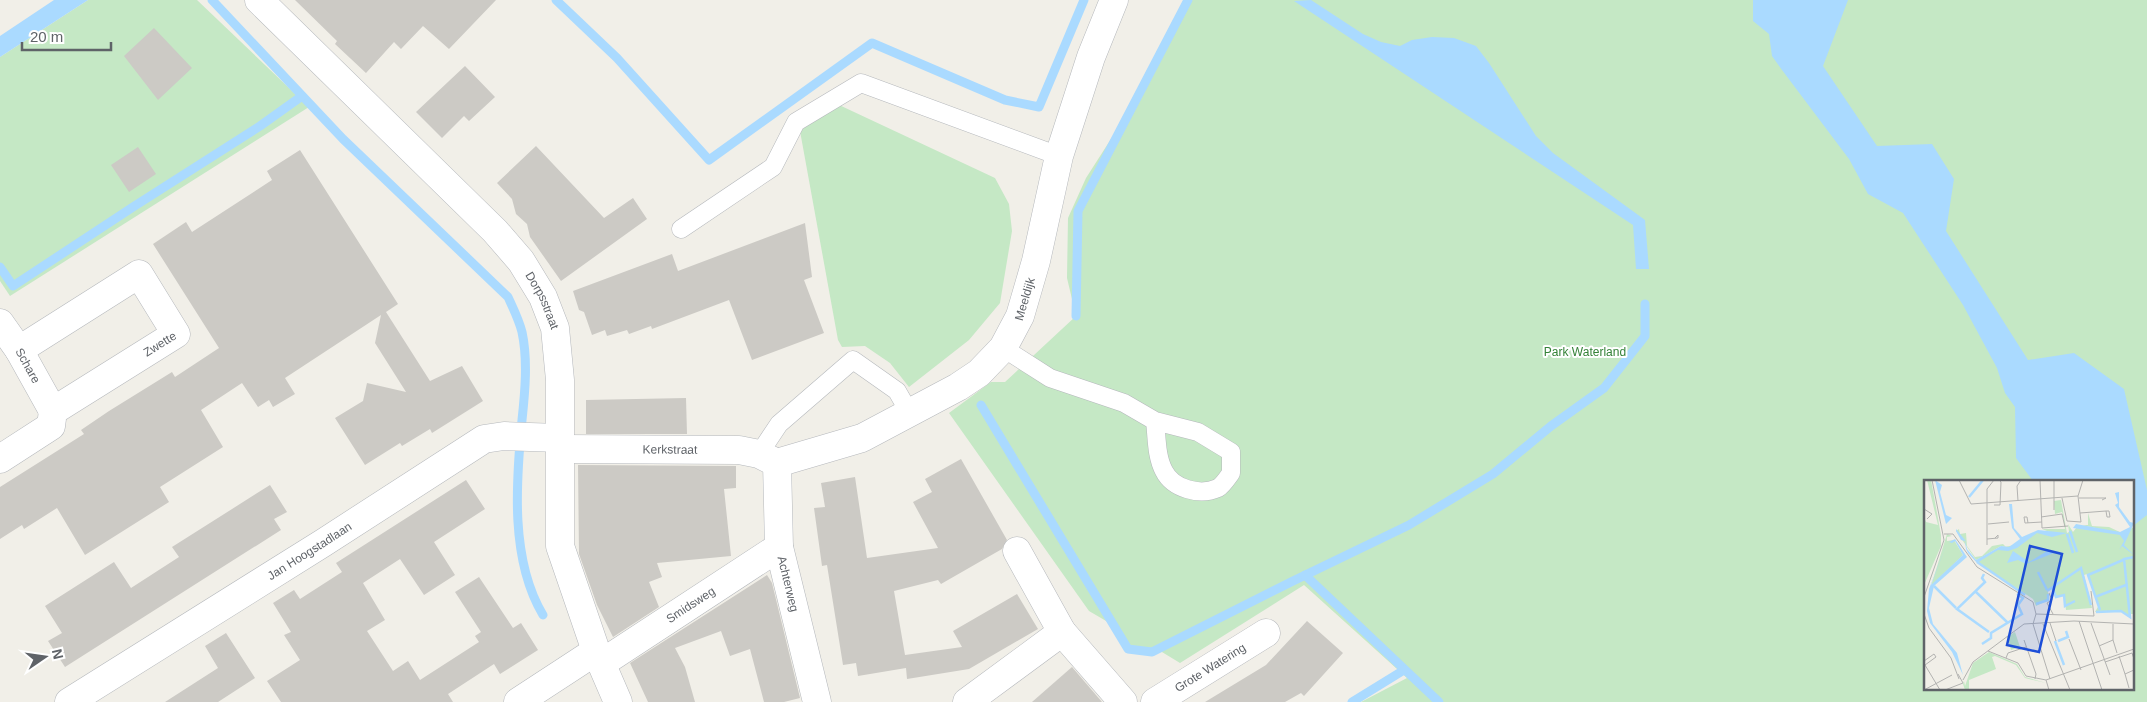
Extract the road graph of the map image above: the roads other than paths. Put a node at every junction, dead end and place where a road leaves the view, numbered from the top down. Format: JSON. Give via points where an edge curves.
{"nodes":[{"id":1,"x":259,"y":0,"type":"edge"},
{"id":2,"x":1114,"y":0,"type":"edge"},
{"id":3,"x":1058,"y":156,"type":"junction"},
{"id":4,"x":681,"y":229,"type":"dead end"},
{"id":5,"x":0,"y":322,"type":"edge"},
{"id":6,"x":1003,"y":348,"type":"junction"},
{"id":7,"x":18,"y":350,"type":"junction"},
{"id":8,"x":53,"y":411,"type":"junction"},
{"id":9,"x":909,"y":412,"type":"junction"},
{"id":10,"x":1155,"y":421,"type":"junction"},
{"id":11,"x":560,"y":443,"type":"junction"},
{"id":12,"x":0,"y":459,"type":"edge"},
{"id":13,"x":768,"y":459,"type":"junction"},
{"id":14,"x":779,"y":547,"type":"junction"},
{"id":15,"x":1017,"y":551,"type":"dead end"},
{"id":16,"x":1062,"y":632,"type":"junction"},
{"id":17,"x":1266,"y":633,"type":"dead end"},
{"id":18,"x":599,"y":657,"type":"junction"},
{"id":19,"x":69,"y":702,"type":"edge"},
{"id":20,"x":518,"y":702,"type":"edge"},
{"id":21,"x":618,"y":702,"type":"edge"},
{"id":22,"x":817,"y":702,"type":"edge"},
{"id":23,"x":967,"y":702,"type":"edge"},
{"id":24,"x":1122,"y":702,"type":"edge"},
{"id":25,"x":1154,"y":702,"type":"edge"}],
"edges":[{"from":1,"to":11,"type":"street","name":"Dorpsstraat","via":[[495,230],[521,261],[543,297],[555,328],[560,380]]},
{"from":2,"to":3,"type":"street","name":"Meeldijk"},
{"from":3,"to":4,"type":"lane","via":[[861,83],[796,122],[773,167]]},
{"from":3,"to":6,"type":"street","name":"Meeldijk","via":[[1036,261],[1020,316]]},
{"from":5,"to":7,"type":"street","name":"Schare"},
{"from":6,"to":9,"type":"street","name":"Meeldijk","via":[[972,378]]},
{"from":6,"to":10,"type":"lane","via":[[1050,378],[1124,403]]},
{"from":7,"to":8,"type":"street","name":"Schare"},
{"from":7,"to":8,"type":"street","name":"Zwette","via":[[139,274],[176,334]]},
{"from":8,"to":12,"type":"street","via":[[51,426]]},
{"from":9,"to":13,"type":"street","name":"Meeldijk","via":[[862,438]]},
{"from":9,"to":13,"type":"lane","via":[[897,391],[853,360],[779,424]]},
{"from":10,"to":10,"type":"lane","via":[[1198,432],[1231,452],[1231,473],[1219,487],[1195,492],[1177,485],[1164,472]]},
{"from":11,"to":13,"type":"street","name":"Kerkstraat","via":[[739,450]]},
{"from":11,"to":18,"type":"street","name":"Dorpsstraat","via":[[560,546]]},
{"from":11,"to":19,"type":"street","name":"Jan Hoogstadlaan","via":[[533,437],[504,436],[484,440]]},
{"from":13,"to":14,"type":"street","name":"Achterweg"},
{"from":14,"to":18,"type":"street","name":"Smidsweg"},
{"from":14,"to":22,"type":"street","name":"Achterweg"},
{"from":15,"to":16,"type":"street"},
{"from":16,"to":23,"type":"street"},
{"from":16,"to":24,"type":"street"},
{"from":17,"to":25,"type":"street","name":"Grote Watering"},
{"from":18,"to":20,"type":"street","name":"Smidsweg"},
{"from":18,"to":21,"type":"street","name":"Dorpsstraat"}]}
